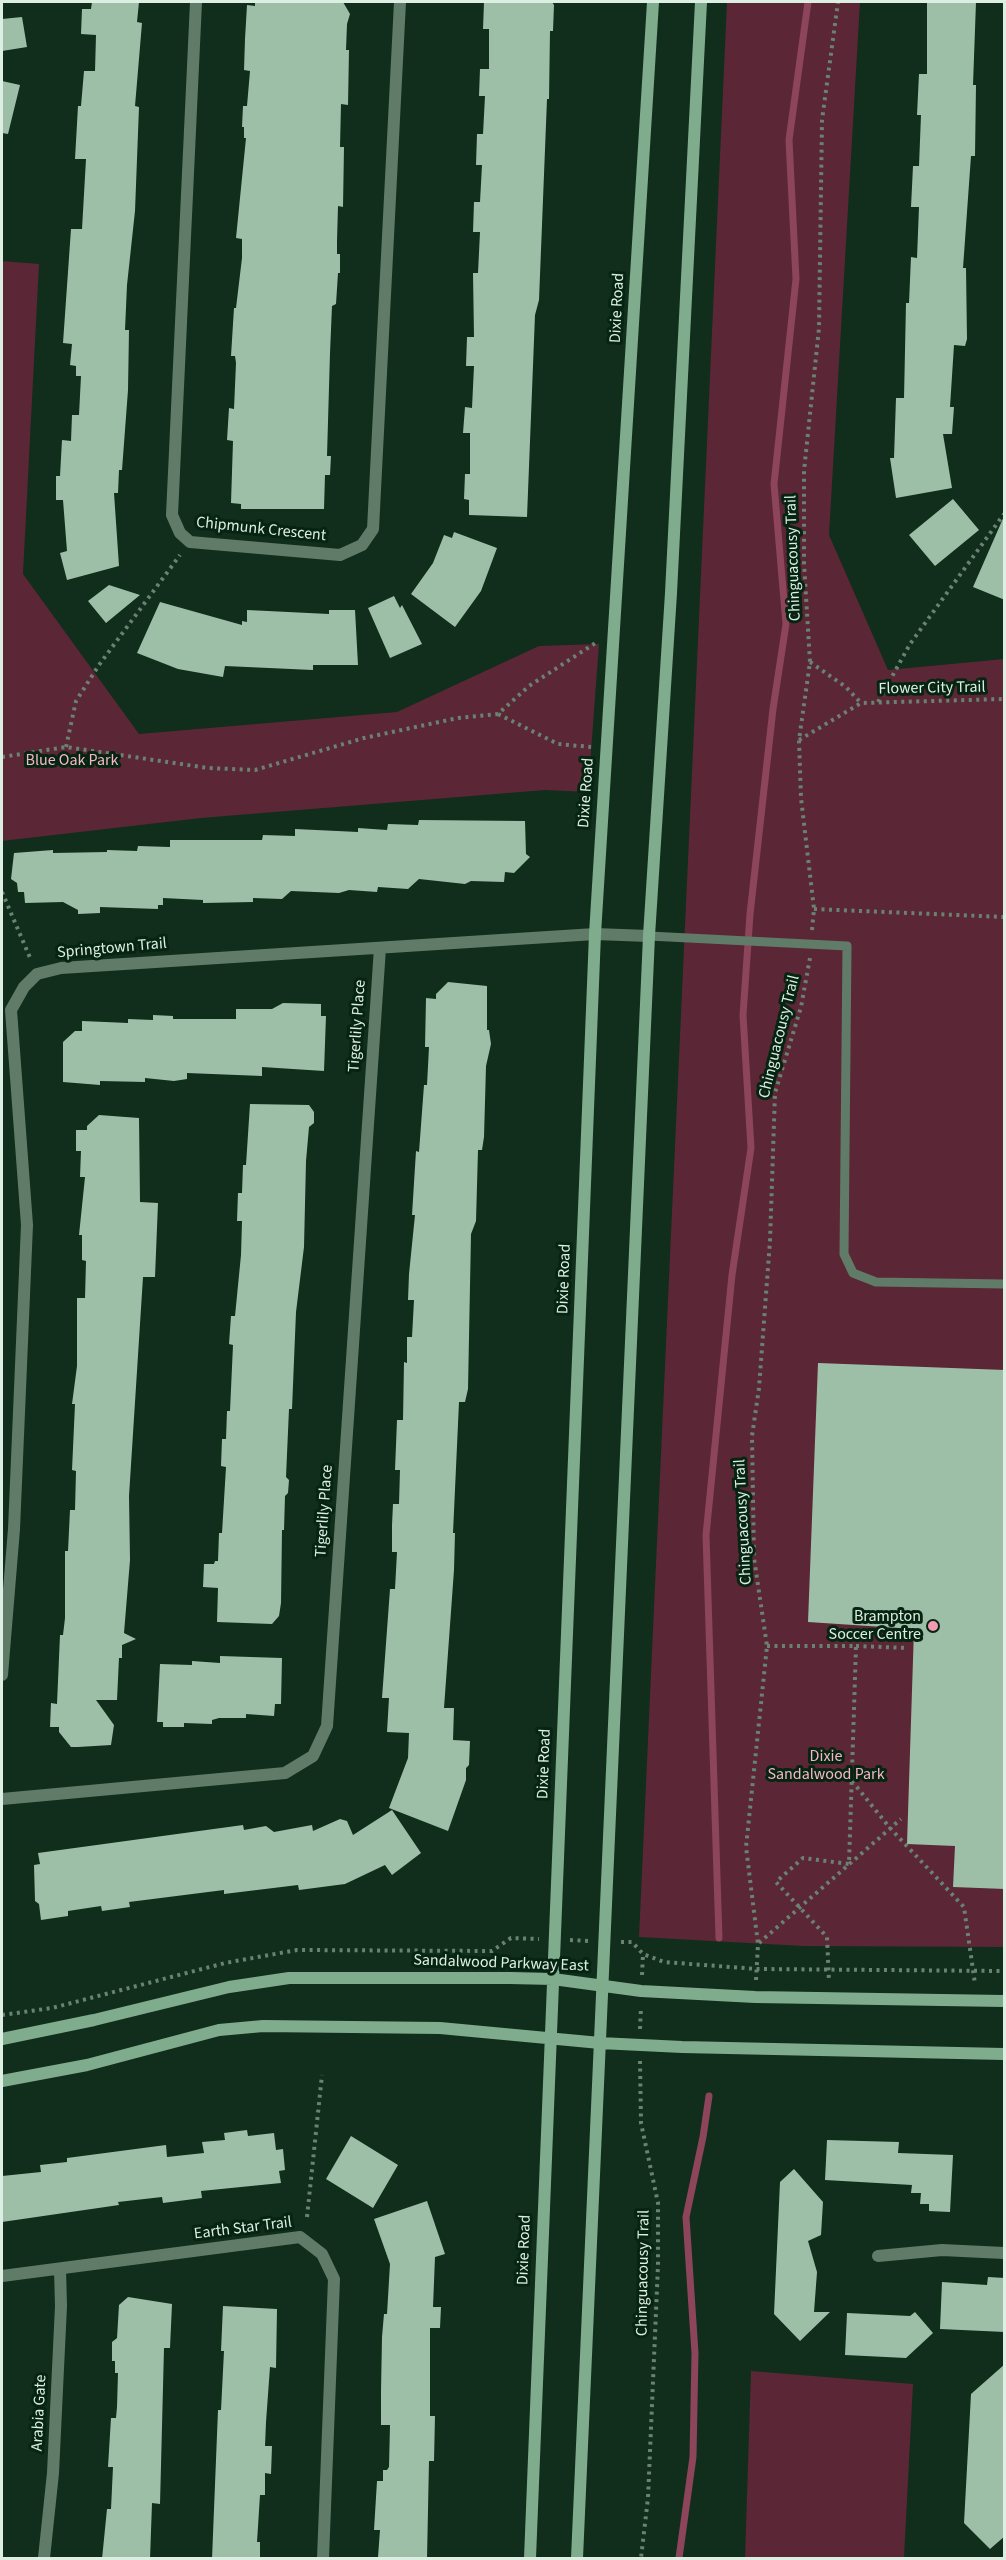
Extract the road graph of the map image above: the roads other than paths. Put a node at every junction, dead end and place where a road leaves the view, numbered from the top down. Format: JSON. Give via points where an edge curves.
{"nodes":[{"id":1,"x":196,"y":2,"type":"edge"},
{"id":2,"x":400,"y":2,"type":"edge"},
{"id":3,"x":653,"y":2,"type":"edge"},
{"id":4,"x":701,"y":2,"type":"edge"},
{"id":5,"x":595,"y":934,"type":"junction"},
{"id":6,"x":649,"y":936,"type":"junction"},
{"id":7,"x":380,"y":948,"type":"junction"},
{"id":8,"x":1005,"y":1284,"type":"edge"},
{"id":9,"x":2,"y":1675,"type":"edge"},
{"id":10,"x":2,"y":1799,"type":"edge"},
{"id":11,"x":554,"y":1979,"type":"junction"},
{"id":12,"x":603,"y":1985,"type":"junction"},
{"id":13,"x":1005,"y":2001,"type":"edge"},
{"id":14,"x":552,"y":2038,"type":"junction"},
{"id":15,"x":2,"y":2039,"type":"edge"},
{"id":16,"x":600,"y":2043,"type":"junction"},
{"id":17,"x":1005,"y":2054,"type":"edge"},
{"id":18,"x":2,"y":2081,"type":"edge"},
{"id":19,"x":1005,"y":2253,"type":"edge"},
{"id":20,"x":878,"y":2256,"type":"dead end"},
{"id":21,"x":60,"y":2269,"type":"junction"},
{"id":22,"x":2,"y":2276,"type":"edge"},
{"id":23,"x":44,"y":2559,"type":"edge"},
{"id":24,"x":323,"y":2559,"type":"edge"},
{"id":25,"x":530,"y":2559,"type":"edge"},
{"id":26,"x":577,"y":2559,"type":"edge"}],
"edges":[{"from":1,"to":2,"type":"street","name":"Chipmunk Crescent","via":[[172,515],[180,533],[190,542],[340,555],[362,545],[373,529]]},
{"from":3,"to":5,"type":"main road","name":"Dixie Road"},
{"from":4,"to":6,"type":"main road"},
{"from":5,"to":6,"type":"street","name":"Springtown Trail"},
{"from":5,"to":7,"type":"street","name":"Springtown Trail"},
{"from":5,"to":11,"type":"main road","name":"Dixie Road"},
{"from":6,"to":8,"type":"lane","via":[[847,946],[844,1254],[853,1273],[876,1282]]},
{"from":6,"to":12,"type":"main road"},
{"from":7,"to":9,"type":"street","name":"Springtown Trail","via":[[61,968],[37,974],[11,1010],[27,1225],[14,1529]]},
{"from":7,"to":10,"type":"street","name":"Tigerlily Place","via":[[327,1726],[313,1756],[285,1773]]},
{"from":11,"to":12,"type":"main road","name":"Sandalwood Parkway East"},
{"from":11,"to":14,"type":"main road","name":"Dixie Road"},
{"from":11,"to":15,"type":"main road","name":"Sandalwood Parkway East","via":[[289,1978],[229,1987]]},
{"from":12,"to":13,"type":"main road","name":"Sandalwood Parkway East","via":[[641,1991],[830,2000]]},
{"from":12,"to":16,"type":"main road"},
{"from":14,"to":16,"type":"main road"},
{"from":14,"to":18,"type":"main road","via":[[440,2028],[263,2026],[219,2030],[87,2065]]},
{"from":14,"to":25,"type":"main road","name":"Dixie Road"},
{"from":16,"to":17,"type":"main road"},
{"from":16,"to":26,"type":"main road"},
{"from":19,"to":20,"type":"street","via":[[942,2250]]},
{"from":21,"to":22,"type":"street","name":"Earth Star Trail"},
{"from":21,"to":23,"type":"street","name":"Arabia Gate","via":[[53,2473]]},
{"from":21,"to":24,"type":"street","name":"Earth Star Trail","via":[[300,2237],[322,2254],[334,2279]]}]}
